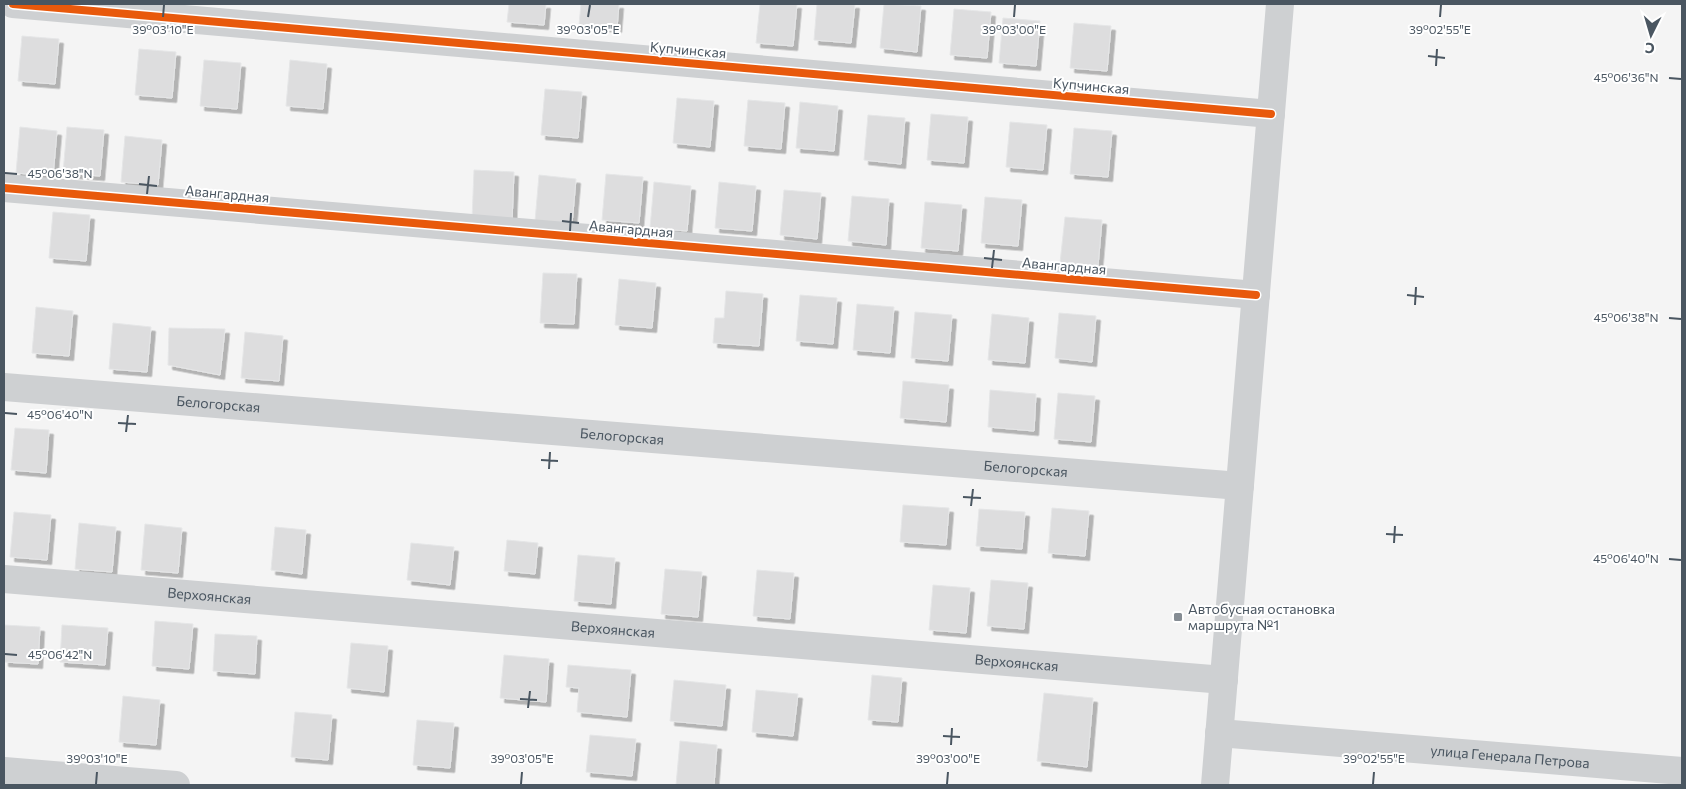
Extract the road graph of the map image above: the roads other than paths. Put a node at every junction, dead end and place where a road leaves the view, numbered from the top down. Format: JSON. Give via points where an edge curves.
{"nodes":[{"id":1,"x":13,"y":4,"type":"edge"},
{"id":2,"x":1280,"y":4,"type":"edge"},
{"id":3,"x":1271,"y":114,"type":"junction"},
{"id":4,"x":4,"y":188,"type":"edge"},
{"id":5,"x":1256,"y":295,"type":"junction"},
{"id":6,"x":4,"y":387,"type":"edge"},
{"id":7,"x":1240,"y":486,"type":"junction"},
{"id":8,"x":4,"y":579,"type":"edge"},
{"id":9,"x":1224,"y":680,"type":"junction"},
{"id":10,"x":1219,"y":733,"type":"junction"},
{"id":11,"x":4,"y":771,"type":"edge"},
{"id":12,"x":1682,"y":771,"type":"edge"},
{"id":13,"x":176,"y":785,"type":"edge"},
{"id":14,"x":1215,"y":785,"type":"edge"}],
"edges":[{"from":1,"to":3,"type":"street","name":"Купчинская"},
{"from":2,"to":3,"type":"street"},
{"from":3,"to":5,"type":"street"},
{"from":4,"to":5,"type":"street","name":"Авангардная"},
{"from":5,"to":7,"type":"street"},
{"from":6,"to":7,"type":"street","name":"Белогорская"},
{"from":7,"to":9,"type":"street"},
{"from":8,"to":9,"type":"street","name":"Верхоянская"},
{"from":9,"to":10,"type":"street"},
{"from":10,"to":12,"type":"street","name":"улица Генерала Петрова"},
{"from":10,"to":14,"type":"street"},
{"from":11,"to":13,"type":"street"}]}
